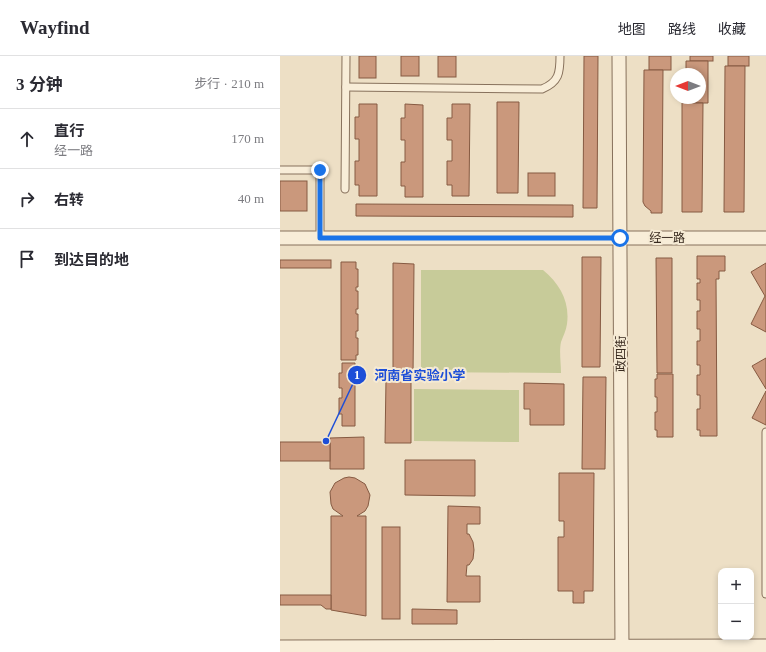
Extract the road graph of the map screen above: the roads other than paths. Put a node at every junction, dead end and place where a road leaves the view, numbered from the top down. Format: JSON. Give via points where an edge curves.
{"nodes":[{"id":1,"x":346,"y":56,"type":"edge"},
{"id":2,"x":560,"y":56,"type":"edge"},
{"id":3,"x":619,"y":56,"type":"edge"},
{"id":4,"x":346,"y":87,"type":"junction"},
{"id":5,"x":280,"y":170,"type":"edge"},
{"id":6,"x":345,"y":189,"type":"dead end"},
{"id":7,"x":280,"y":238,"type":"edge"},
{"id":8,"x":320,"y":238,"type":"junction"},
{"id":9,"x":620,"y":238,"type":"junction"},
{"id":10,"x":766,"y":238,"type":"edge"},
{"id":11,"x":766,"y":432,"type":"edge"},
{"id":12,"x":766,"y":594,"type":"edge"},
{"id":13,"x":766,"y":646,"type":"edge"},
{"id":14,"x":280,"y":647,"type":"edge"},
{"id":15,"x":622,"y":649,"type":"edge"}],
"edges":[{"from":1,"to":4,"type":"lane"},
{"from":2,"to":4,"type":"lane","via":[[560,72],[550,85],[542,89]]},
{"from":3,"to":9,"type":"street","name":"政四街"},
{"from":4,"to":6,"type":"lane"},
{"from":5,"to":8,"type":"lane","via":[[320,170]]},
{"from":7,"to":8,"type":"street","name":"经一路"},
{"from":8,"to":9,"type":"street","name":"经一路"},
{"from":9,"to":10,"type":"street","name":"经一路"},
{"from":9,"to":15,"type":"street","name":"政四街"},
{"from":11,"to":12,"type":"lane"},
{"from":13,"to":15,"type":"street"},
{"from":14,"to":15,"type":"street"}]}
